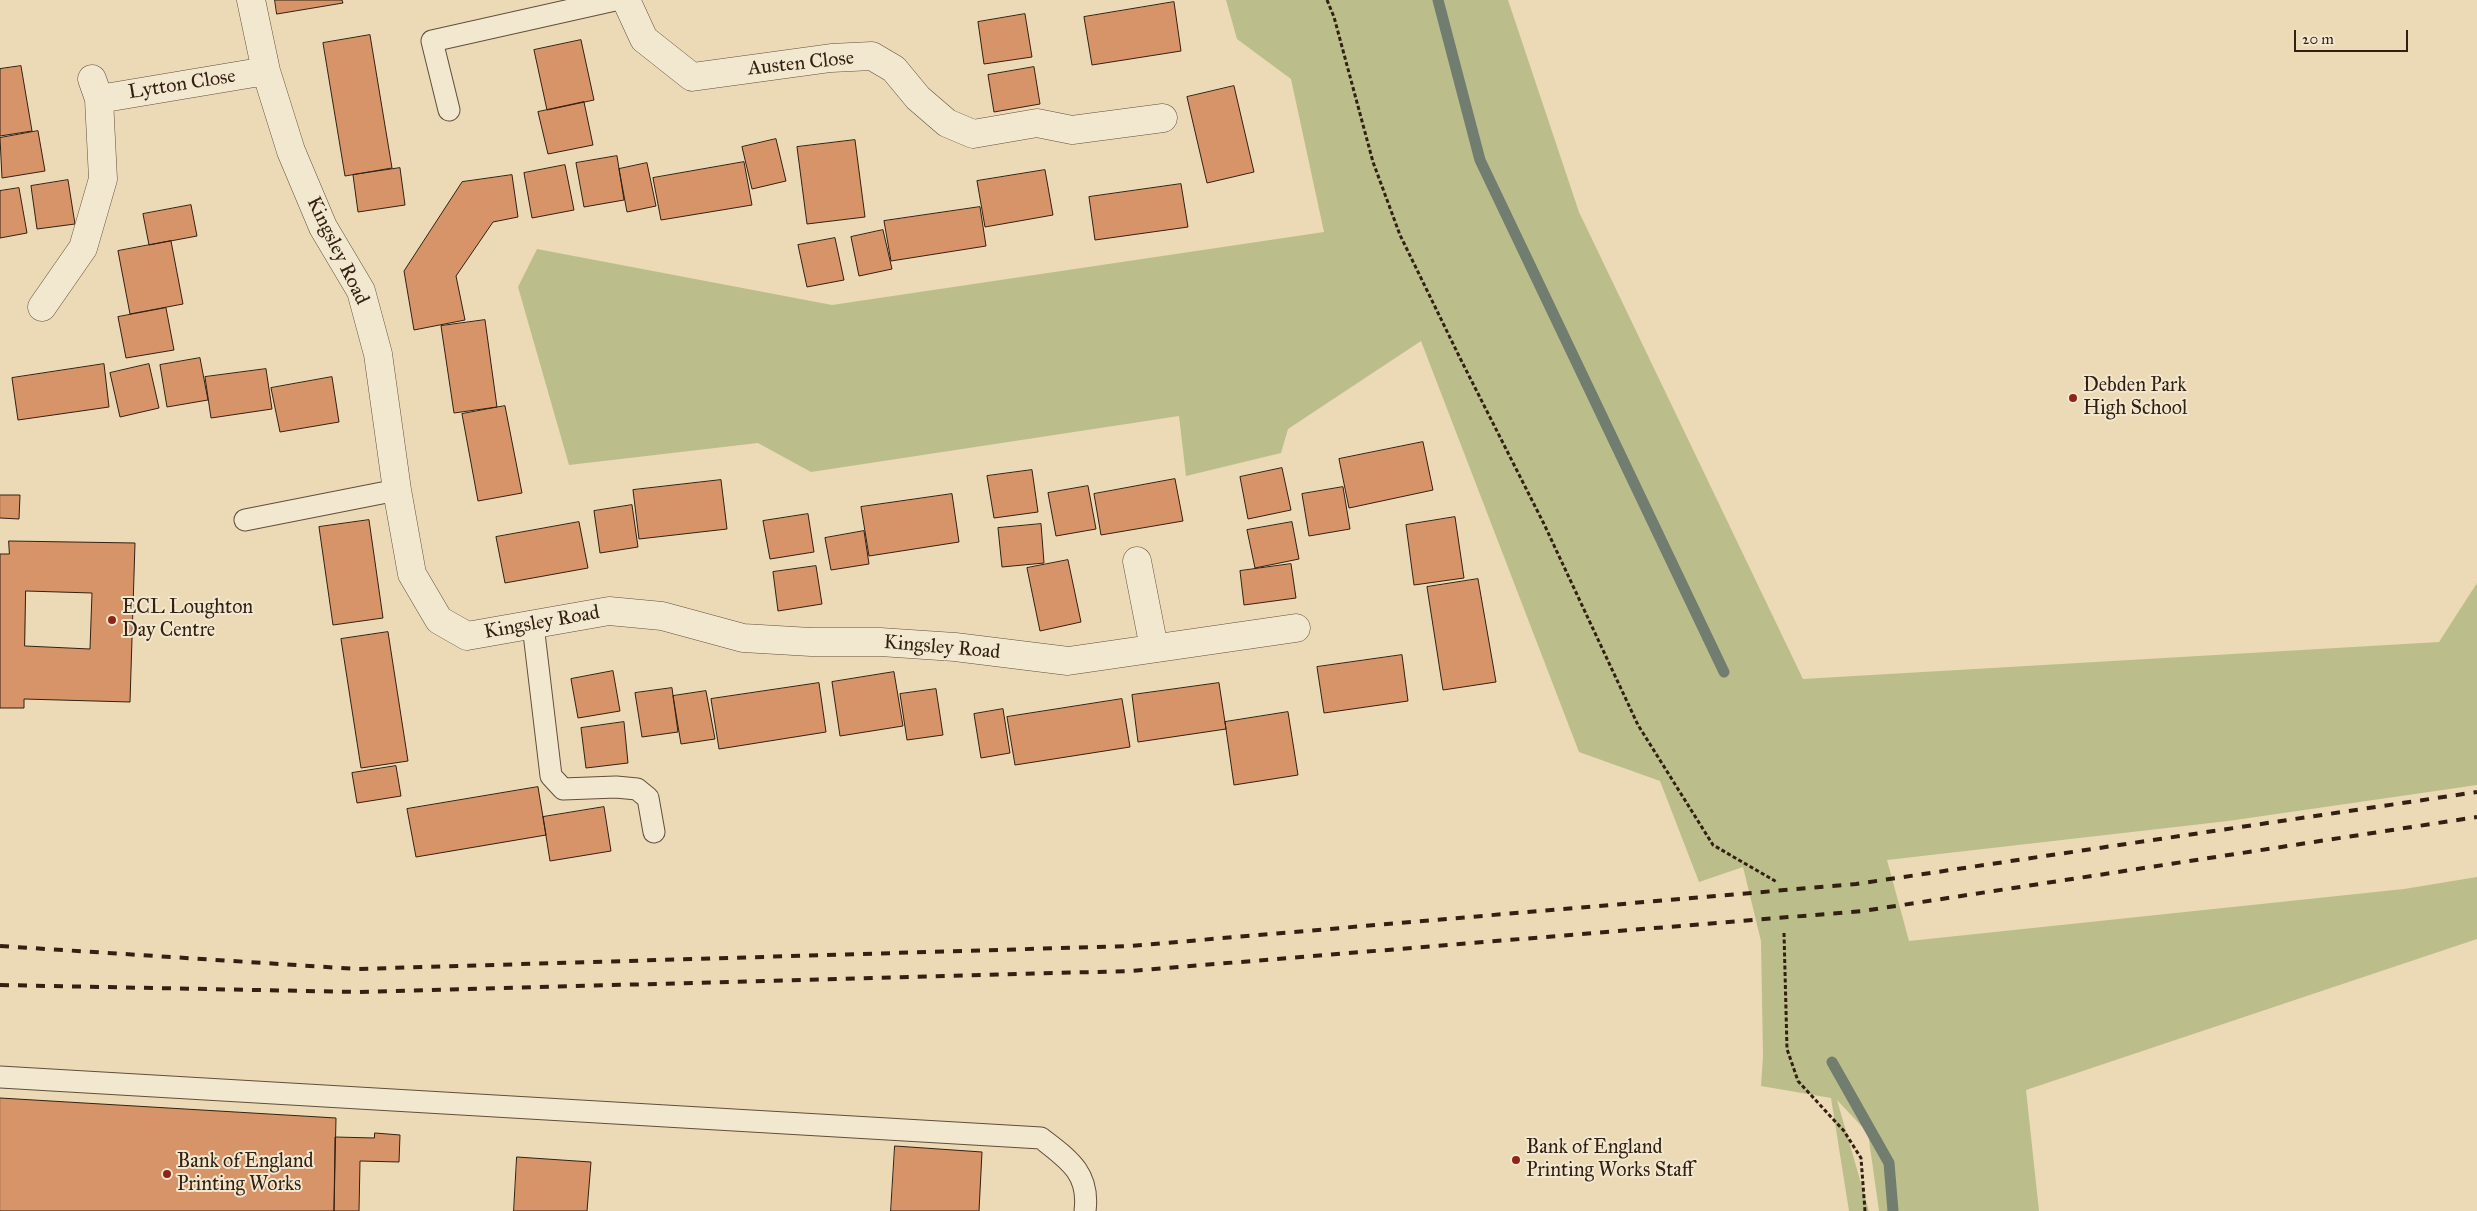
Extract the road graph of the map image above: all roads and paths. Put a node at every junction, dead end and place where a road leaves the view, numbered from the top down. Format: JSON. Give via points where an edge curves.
{"nodes":[{"id":1,"x":251,"y":0,"type":"edge"},
{"id":2,"x":615,"y":0,"type":"edge"},
{"id":3,"x":626,"y":0,"type":"edge"},
{"id":4,"x":1327,"y":0,"type":"edge"},
{"id":5,"x":266,"y":71,"type":"junction"},
{"id":6,"x":449,"y":110,"type":"dead end"},
{"id":7,"x":1163,"y":118,"type":"dead end"},
{"id":8,"x":42,"y":307,"type":"dead end"},
{"id":9,"x":397,"y":490,"type":"junction"},
{"id":10,"x":245,"y":520,"type":"dead end"},
{"id":11,"x":1137,"y":561,"type":"dead end"},
{"id":12,"x":533,"y":625,"type":"junction"},
{"id":13,"x":1296,"y":628,"type":"dead end"},
{"id":14,"x":1154,"y":648,"type":"junction"},
{"id":15,"x":654,"y":832,"type":"dead end"},
{"id":16,"x":1777,"y":882,"type":"dead end"},
{"id":17,"x":1784,"y":933,"type":"dead end"},
{"id":18,"x":0,"y":1077,"type":"edge"},
{"id":19,"x":1085,"y":1211,"type":"edge"},
{"id":20,"x":1865,"y":1211,"type":"edge"}],
"edges":[{"from":1,"to":5,"type":"street","name":"Kingsley Road"},
{"from":2,"to":6,"type":"lane","via":[[432,40]]},
{"from":3,"to":7,"type":"street","name":"Austen Close","via":[[644,39],[692,77],[831,58],[872,56],[894,69],[918,98],[947,123],[972,134],[1037,122],[1072,130]]},
{"from":4,"to":16,"type":"path","via":[[1373,162],[1400,235],[1544,524],[1638,724],[1713,845]]},
{"from":5,"to":8,"type":"street","name":"Lytton Close","via":[[95,89],[103,179],[82,248]]},
{"from":5,"to":9,"type":"street","name":"Kingsley Road","via":[[291,150],[323,227],[361,291],[378,354]]},
{"from":9,"to":10,"type":"lane"},
{"from":9,"to":12,"type":"street","name":"Kingsley Road","via":[[412,574],[439,620],[467,636]]},
{"from":11,"to":14,"type":"street"},
{"from":12,"to":14,"type":"street","name":"Kingsley Road","via":[[610,611],[662,616],[743,638],[955,647],[1068,661]]},
{"from":12,"to":15,"type":"lane","via":[[551,776],[563,789],[637,789],[648,798]]},
{"from":13,"to":14,"type":"street","name":"Kingsley Road"},
{"from":17,"to":20,"type":"path","via":[[1787,1048],[1798,1081],[1844,1132],[1861,1158]]},
{"from":18,"to":19,"type":"lane","via":[[1040,1138],[1071,1161],[1087,1193]]}]}
